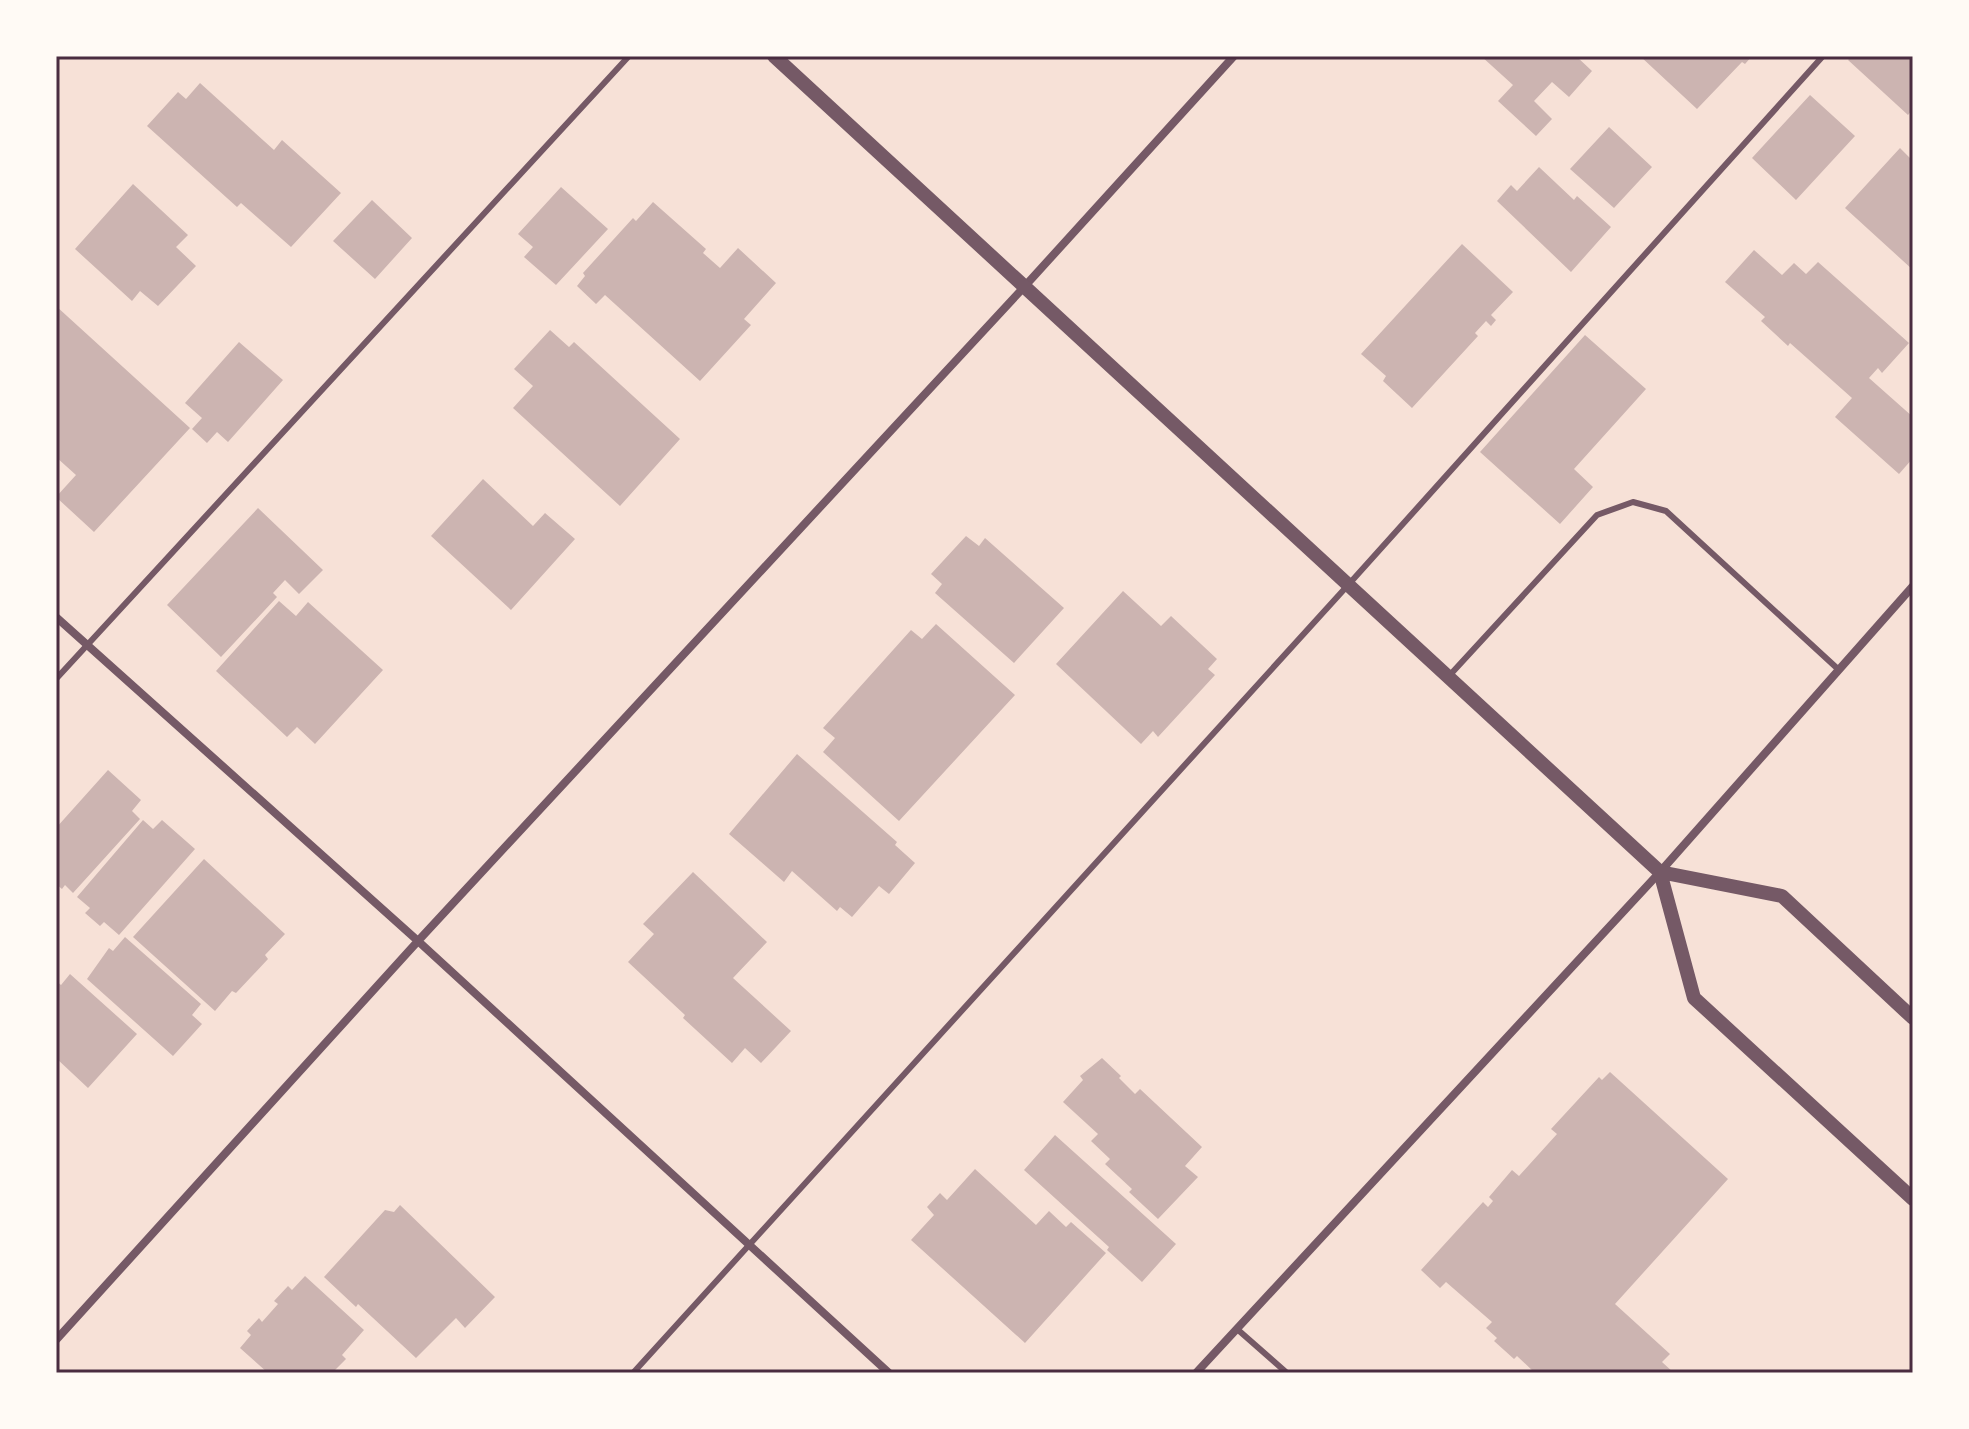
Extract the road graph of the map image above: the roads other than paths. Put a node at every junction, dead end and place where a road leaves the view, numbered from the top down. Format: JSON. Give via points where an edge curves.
{"nodes":[{"id":1,"x":629,"y":56,"type":"edge"},
{"id":2,"x":774,"y":56,"type":"edge"},
{"id":3,"x":1234,"y":56,"type":"edge"},
{"id":4,"x":1823,"y":56,"type":"edge"},
{"id":5,"x":1025,"y":286,"type":"junction"},
{"id":6,"x":1349,"y":584,"type":"junction"},
{"id":7,"x":1913,"y":586,"type":"edge"},
{"id":8,"x":56,"y":617,"type":"edge"},
{"id":9,"x":87,"y":644,"type":"junction"},
{"id":10,"x":1839,"y":670,"type":"junction"},
{"id":11,"x":1449,"y":676,"type":"junction"},
{"id":12,"x":56,"y":679,"type":"edge"},
{"id":13,"x":1660,"y":872,"type":"junction"},
{"id":14,"x":418,"y":941,"type":"junction"},
{"id":15,"x":1913,"y":1018,"type":"edge"},
{"id":16,"x":1913,"y":1199,"type":"edge"},
{"id":17,"x":749,"y":1242,"type":"junction"},
{"id":18,"x":1237,"y":1329,"type":"junction"},
{"id":19,"x":56,"y":1340,"type":"edge"},
{"id":20,"x":633,"y":1373,"type":"edge"},
{"id":21,"x":889,"y":1373,"type":"edge"},
{"id":22,"x":1196,"y":1373,"type":"edge"},
{"id":23,"x":1287,"y":1373,"type":"edge"}],
"edges":[{"from":1,"to":9,"type":"lane"},
{"from":2,"to":5,"type":"street"},
{"from":3,"to":5,"type":"street"},
{"from":4,"to":6,"type":"lane"},
{"from":5,"to":6,"type":"street"},
{"from":5,"to":14,"type":"street"},
{"from":6,"to":11,"type":"street"},
{"from":6,"to":17,"type":"lane"},
{"from":7,"to":10,"type":"street"},
{"from":8,"to":9,"type":"street"},
{"from":9,"to":12,"type":"lane"},
{"from":9,"to":14,"type":"street"},
{"from":10,"to":11,"type":"lane","via":[[1666,511],[1633,502],[1597,515]]},
{"from":10,"to":13,"type":"street"},
{"from":11,"to":13,"type":"street"},
{"from":13,"to":15,"type":"street","via":[[1782,896]]},
{"from":13,"to":16,"type":"street","via":[[1694,998]]},
{"from":13,"to":18,"type":"street"},
{"from":14,"to":17,"type":"street"},
{"from":14,"to":19,"type":"street"},
{"from":17,"to":20,"type":"lane"},
{"from":17,"to":21,"type":"street"},
{"from":18,"to":22,"type":"street"},
{"from":18,"to":23,"type":"lane"}]}
